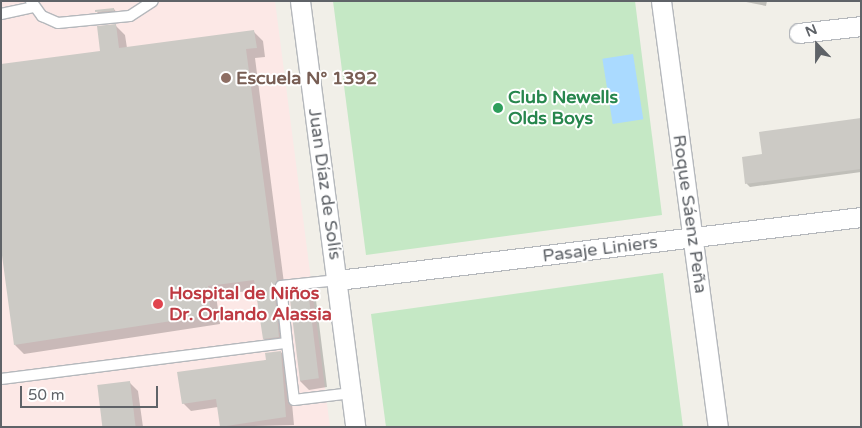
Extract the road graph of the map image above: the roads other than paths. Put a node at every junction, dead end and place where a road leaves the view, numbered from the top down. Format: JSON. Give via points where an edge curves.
{"nodes":[{"id":1,"x":153,"y":1,"type":"edge"},
{"id":2,"x":300,"y":1,"type":"edge"},
{"id":3,"x":662,"y":1,"type":"edge"},
{"id":4,"x":32,"y":4,"type":"edge"},
{"id":5,"x":1,"y":14,"type":"edge"},
{"id":6,"x":861,"y":26,"type":"edge"},
{"id":7,"x":799,"y":33,"type":"dead end"},
{"id":8,"x":861,"y":217,"type":"edge"},
{"id":9,"x":693,"y":238,"type":"junction"},
{"id":10,"x":338,"y":280,"type":"junction"},
{"id":11,"x":287,"y":343,"type":"junction"},
{"id":12,"x":1,"y":379,"type":"edge"},
{"id":13,"x":352,"y":393,"type":"junction"},
{"id":14,"x":355,"y":427,"type":"edge"},
{"id":15,"x":718,"y":427,"type":"edge"}],
"edges":[{"from":1,"to":4,"type":"lane","via":[[130,16],[58,23],[49,21]]},
{"from":2,"to":10,"type":"street","name":"Juan Díaz de Solís"},
{"from":3,"to":9,"type":"street","name":"Roque Sáenz Peña"},
{"from":4,"to":5,"type":"lane"},
{"from":6,"to":7,"type":"street"},
{"from":8,"to":9,"type":"street","name":"Pasaje Liniers"},
{"from":9,"to":10,"type":"street","name":"Pasaje Liniers"},
{"from":9,"to":15,"type":"street","name":"Roque Sáenz Peña"},
{"from":10,"to":11,"type":"lane","via":[[281,286]]},
{"from":10,"to":13,"type":"street","name":"Juan Díaz de Solís"},
{"from":11,"to":12,"type":"lane"},
{"from":11,"to":13,"type":"lane","via":[[294,400]]},
{"from":13,"to":14,"type":"street","name":"Juan Díaz de Solís"}]}
